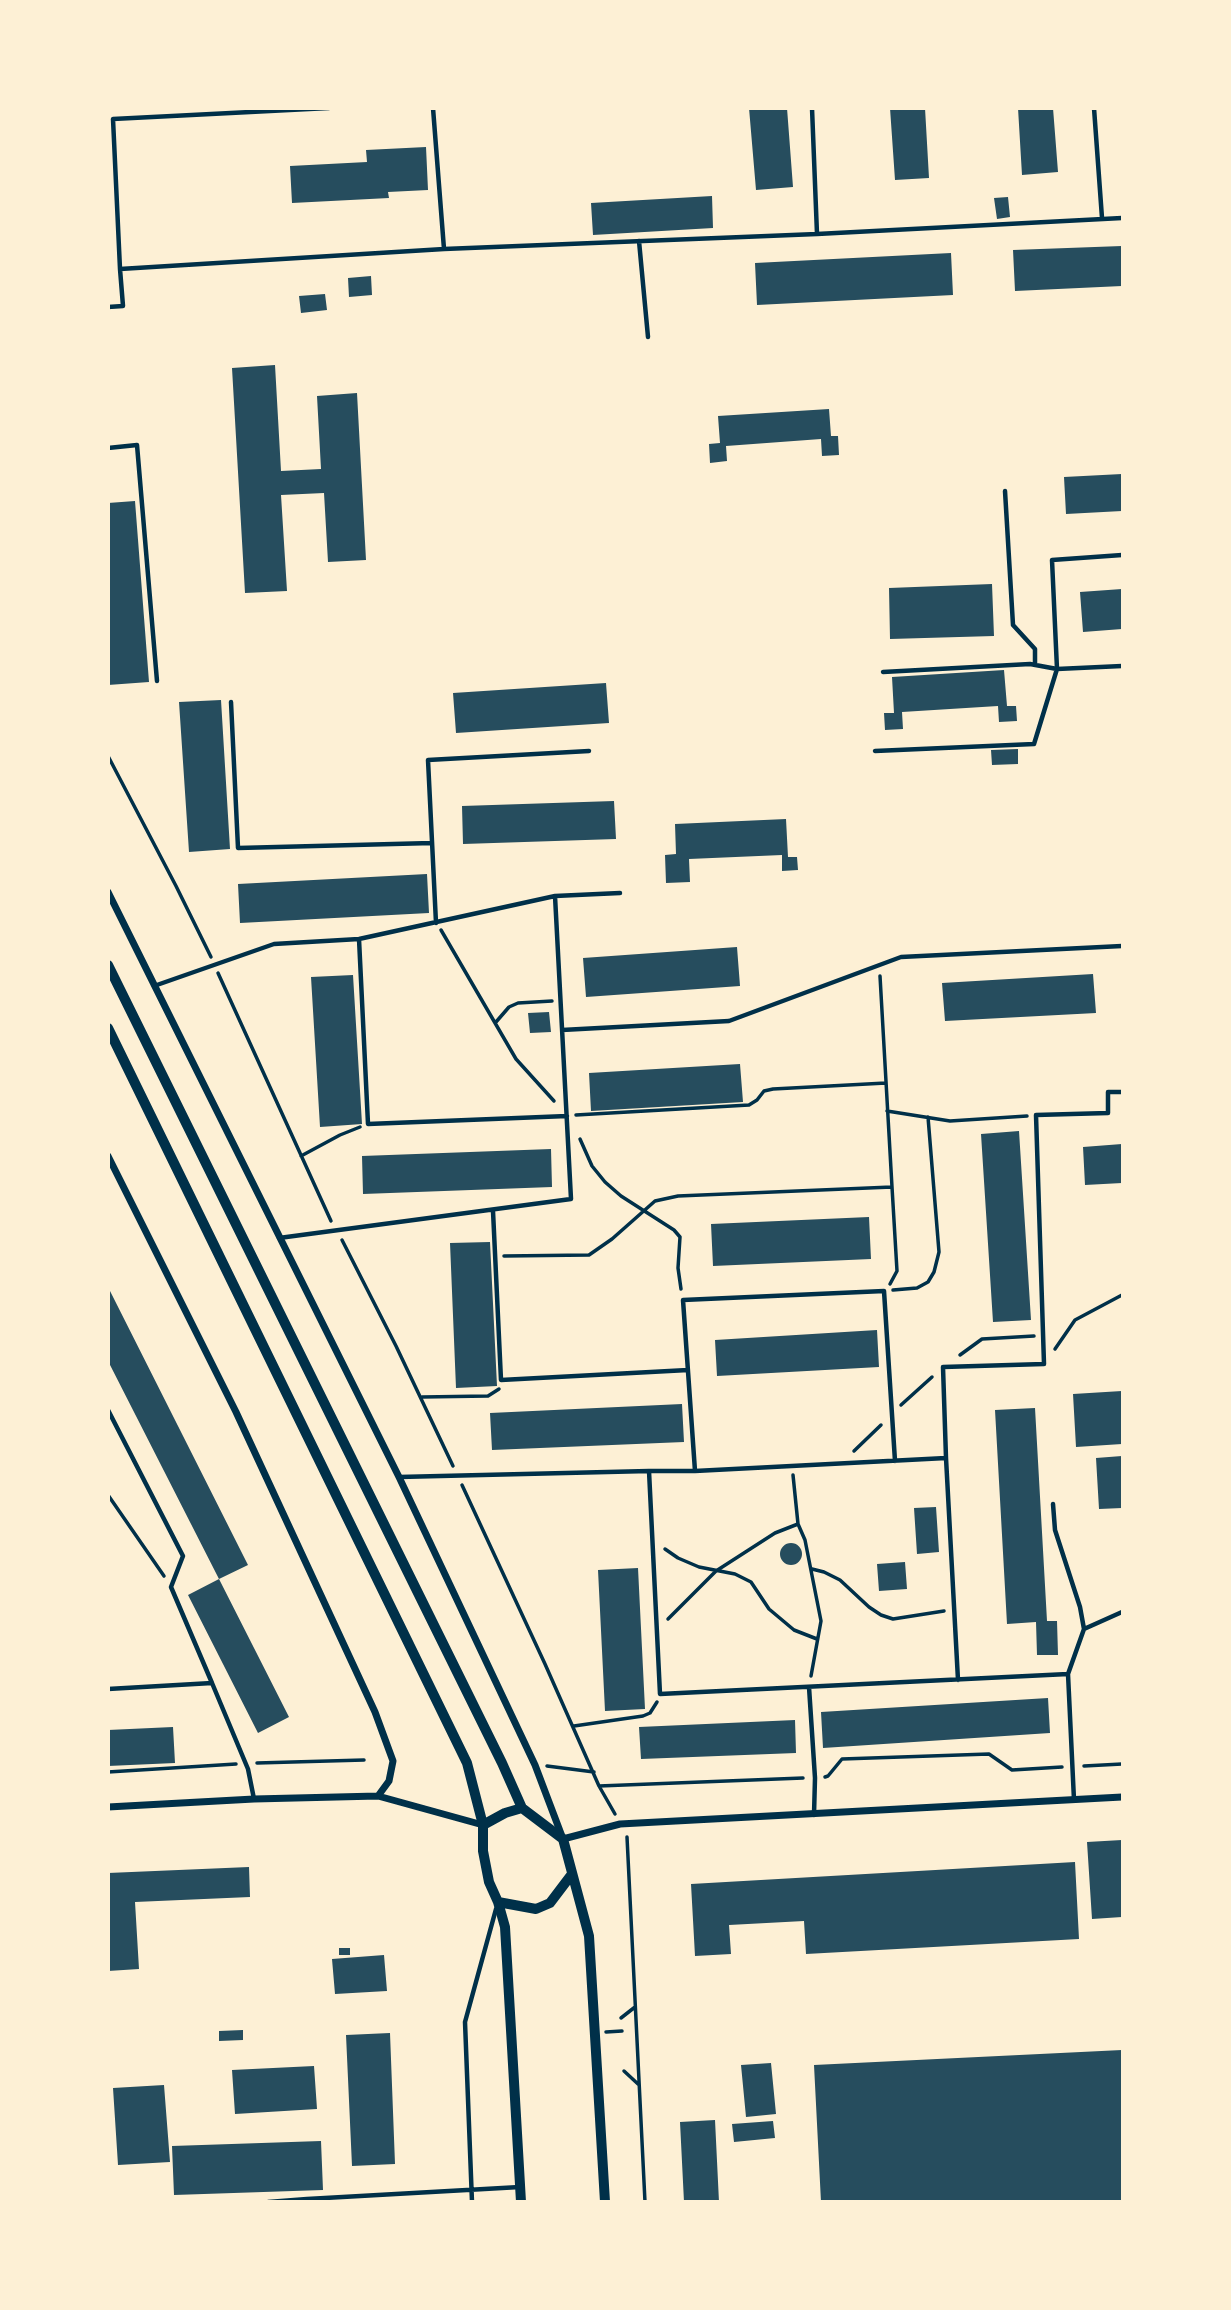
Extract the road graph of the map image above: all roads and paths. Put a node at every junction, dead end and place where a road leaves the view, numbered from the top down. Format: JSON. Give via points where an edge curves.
{"nodes":[{"id":1,"x":329,"y":108,"type":"edge"},
{"id":2,"x":433,"y":108,"type":"edge"},
{"id":3,"x":812,"y":108,"type":"edge"},
{"id":4,"x":1094,"y":108,"type":"edge"},
{"id":5,"x":1102,"y":218,"type":"junction"},
{"id":6,"x":1122,"y":218,"type":"edge"},
{"id":7,"x":817,"y":234,"type":"junction"},
{"id":8,"x":639,"y":241,"type":"junction"},
{"id":9,"x":444,"y":248,"type":"junction"},
{"id":10,"x":120,"y":269,"type":"junction"},
{"id":11,"x":108,"y":307,"type":"edge"},
{"id":12,"x":648,"y":337,"type":"dead end"},
{"id":13,"x":108,"y":448,"type":"edge"},
{"id":14,"x":1005,"y":491,"type":"dead end"},
{"id":15,"x":1122,"y":555,"type":"edge"},
{"id":16,"x":1035,"y":665,"type":"junction"},
{"id":17,"x":1122,"y":666,"type":"edge"},
{"id":18,"x":1057,"y":669,"type":"junction"},
{"id":19,"x":883,"y":673,"type":"dead end"},
{"id":20,"x":157,"y":681,"type":"dead end"},
{"id":21,"x":231,"y":702,"type":"dead end"},
{"id":22,"x":589,"y":751,"type":"dead end"},
{"id":23,"x":875,"y":751,"type":"dead end"},
{"id":24,"x":108,"y":756,"type":"edge"},
{"id":25,"x":432,"y":843,"type":"junction"},
{"id":26,"x":108,"y":892,"type":"edge"},
{"id":27,"x":620,"y":893,"type":"dead end"},
{"id":28,"x":555,"y":897,"type":"junction"},
{"id":29,"x":436,"y":923,"type":"junction"},
{"id":30,"x":359,"y":939,"type":"junction"},
{"id":31,"x":1122,"y":946,"type":"edge"},
{"id":32,"x":108,"y":965,"type":"edge"},
{"id":33,"x":214,"y":965,"type":"junction"},
{"id":34,"x":879,"y":965,"type":"junction"},
{"id":35,"x":153,"y":986,"type":"junction"},
{"id":36,"x":561,"y":1000,"type":"junction"},
{"id":37,"x":496,"y":1023,"type":"junction"},
{"id":38,"x":108,"y":1028,"type":"edge"},
{"id":39,"x":562,"y":1030,"type":"junction"},
{"id":40,"x":886,"y":1083,"type":"junction"},
{"id":41,"x":1122,"y":1092,"type":"edge"},
{"id":42,"x":887,"y":1111,"type":"junction"},
{"id":43,"x":1036,"y":1115,"type":"junction"},
{"id":44,"x":567,"y":1116,"type":"junction"},
{"id":45,"x":928,"y":1118,"type":"junction"},
{"id":46,"x":368,"y":1124,"type":"junction"},
{"id":47,"x":108,"y":1156,"type":"edge"},
{"id":48,"x":301,"y":1156,"type":"junction"},
{"id":49,"x":892,"y":1187,"type":"junction"},
{"id":50,"x":643,"y":1210,"type":"junction"},
{"id":51,"x":493,"y":1211,"type":"junction"},
{"id":52,"x":337,"y":1231,"type":"junction"},
{"id":53,"x":278,"y":1238,"type":"junction"},
{"id":54,"x":495,"y":1256,"type":"junction"},
{"id":55,"x":884,"y":1291,"type":"junction"},
{"id":56,"x":1122,"y":1295,"type":"edge"},
{"id":57,"x":683,"y":1300,"type":"junction"},
{"id":58,"x":1044,"y":1364,"type":"junction"},
{"id":59,"x":688,"y":1370,"type":"junction"},
{"id":60,"x":501,"y":1380,"type":"junction"},
{"id":61,"x":421,"y":1397,"type":"junction"},
{"id":62,"x":108,"y":1410,"type":"edge"},
{"id":63,"x":946,"y":1458,"type":"junction"},
{"id":64,"x":895,"y":1461,"type":"junction"},
{"id":65,"x":793,"y":1466,"type":"junction"},
{"id":66,"x":649,"y":1471,"type":"junction"},
{"id":67,"x":695,"y":1471,"type":"junction"},
{"id":68,"x":457,"y":1476,"type":"junction"},
{"id":69,"x":399,"y":1477,"type":"junction"},
{"id":70,"x":108,"y":1495,"type":"edge"},
{"id":71,"x":1053,"y":1504,"type":"dead end"},
{"id":72,"x":798,"y":1524,"type":"junction"},
{"id":73,"x":652,"y":1540,"type":"junction"},
{"id":74,"x":812,"y":1569,"type":"junction"},
{"id":75,"x":716,"y":1571,"type":"junction"},
{"id":76,"x":171,"y":1587,"type":"junction"},
{"id":77,"x":954,"y":1609,"type":"junction"},
{"id":78,"x":1122,"y":1612,"type":"edge"},
{"id":79,"x":1084,"y":1629,"type":"junction"},
{"id":80,"x":657,"y":1634,"type":"junction"},
{"id":81,"x":817,"y":1639,"type":"junction"},
{"id":82,"x":1068,"y":1674,"type":"junction"},
{"id":83,"x":958,"y":1680,"type":"junction"},
{"id":84,"x":212,"y":1683,"type":"junction"},
{"id":85,"x":809,"y":1687,"type":"junction"},
{"id":86,"x":108,"y":1689,"type":"edge"},
{"id":87,"x":660,"y":1694,"type":"junction"},
{"id":88,"x":574,"y":1726,"type":"junction"},
{"id":89,"x":1122,"y":1764,"type":"edge"},
{"id":90,"x":545,"y":1766,"type":"dead end"},
{"id":91,"x":1073,"y":1766,"type":"junction"},
{"id":92,"x":594,"y":1772,"type":"junction"},
{"id":93,"x":815,"y":1778,"type":"junction"},
{"id":94,"x":599,"y":1786,"type":"junction"},
{"id":95,"x":378,"y":1796,"type":"junction"},
{"id":96,"x":1122,"y":1797,"type":"edge"},
{"id":97,"x":254,"y":1799,"type":"junction"},
{"id":98,"x":1074,"y":1800,"type":"junction"},
{"id":99,"x":108,"y":1807,"type":"edge"},
{"id":100,"x":522,"y":1808,"type":"junction"},
{"id":101,"x":814,"y":1815,"type":"junction"},
{"id":102,"x":620,"y":1824,"type":"junction"},
{"id":103,"x":482,"y":1825,"type":"junction"},
{"id":104,"x":563,"y":1839,"type":"junction"},
{"id":105,"x":572,"y":1874,"type":"junction"},
{"id":106,"x":498,"y":1902,"type":"junction"},
{"id":107,"x":635,"y":2007,"type":"junction"},
{"id":108,"x":621,"y":2018,"type":"dead end"},
{"id":109,"x":624,"y":2071,"type":"dead end"},
{"id":110,"x":639,"y":2085,"type":"junction"},
{"id":111,"x":520,"y":2187,"type":"junction"},
{"id":112,"x":471,"y":2190,"type":"junction"},
{"id":113,"x":307,"y":2200,"type":"edge"},
{"id":114,"x":268,"y":2202,"type":"edge"},
{"id":115,"x":472,"y":2202,"type":"edge"},
{"id":116,"x":521,"y":2202,"type":"edge"},
{"id":117,"x":605,"y":2202,"type":"edge"},
{"id":118,"x":645,"y":2202,"type":"edge"}],
"edges":[{"from":1,"to":10,"type":"lane","via":[[113,119]]},
{"from":2,"to":9,"type":"lane"},
{"from":3,"to":7,"type":"lane"},
{"from":4,"to":5,"type":"lane"},
{"from":5,"to":6,"type":"lane"},
{"from":5,"to":7,"type":"lane"},
{"from":7,"to":8,"type":"lane"},
{"from":8,"to":9,"type":"lane"},
{"from":8,"to":12,"type":"lane"},
{"from":9,"to":10,"type":"lane"},
{"from":10,"to":11,"type":"lane","via":[[123,306]]},
{"from":13,"to":20,"type":"lane","via":[[137,445]]},
{"from":14,"to":16,"type":"lane","via":[[1013,625],[1035,649]]},
{"from":15,"to":18,"type":"lane","via":[[1052,559]]},
{"from":16,"to":18,"type":"lane"},
{"from":16,"to":19,"type":"lane"},
{"from":17,"to":18,"type":"lane"},
{"from":18,"to":23,"type":"lane","via":[[1034,744]]},
{"from":21,"to":25,"type":"lane","via":[[238,848]]},
{"from":22,"to":25,"type":"lane","via":[[428,760]]},
{"from":24,"to":33,"type":"path"},
{"from":25,"to":29,"type":"lane"},
{"from":26,"to":35,"type":"street"},
{"from":27,"to":28,"type":"lane"},
{"from":28,"to":29,"type":"lane"},
{"from":28,"to":36,"type":"lane"},
{"from":29,"to":30,"type":"lane"},
{"from":29,"to":37,"type":"path"},
{"from":30,"to":33,"type":"lane","via":[[274,944]]},
{"from":30,"to":46,"type":"lane"},
{"from":31,"to":34,"type":"lane","via":[[901,957]]},
{"from":32,"to":100,"type":"street"},
{"from":33,"to":35,"type":"lane"},
{"from":33,"to":48,"type":"path"},
{"from":34,"to":39,"type":"lane","via":[[729,1021]]},
{"from":34,"to":40,"type":"path"},
{"from":35,"to":53,"type":"street"},
{"from":36,"to":37,"type":"path","via":[[518,1003]]},
{"from":36,"to":39,"type":"lane"},
{"from":37,"to":44,"type":"path","via":[[516,1059]]},
{"from":38,"to":103,"type":"street","via":[[467,1763]]},
{"from":39,"to":44,"type":"lane"},
{"from":40,"to":42,"type":"path"},
{"from":40,"to":44,"type":"path","via":[[773,1089],[749,1105]]},
{"from":41,"to":43,"type":"lane","via":[[1108,1092],[1108,1114]]},
{"from":42,"to":45,"type":"path"},
{"from":42,"to":49,"type":"path"},
{"from":43,"to":45,"type":"path","via":[[965,1121]]},
{"from":43,"to":58,"type":"lane"},
{"from":44,"to":46,"type":"lane"},
{"from":44,"to":50,"type":"path","via":[[592,1166],[621,1196]]},
{"from":44,"to":51,"type":"lane","via":[[571,1199]]},
{"from":45,"to":55,"type":"path","via":[[939,1252],[934,1272],[917,1288]]},
{"from":46,"to":48,"type":"path"},
{"from":47,"to":95,"type":"street","via":[[242,1424],[375,1712],[393,1761],[389,1781]]},
{"from":48,"to":52,"type":"path"},
{"from":49,"to":50,"type":"path","via":[[678,1196],[654,1200]]},
{"from":49,"to":55,"type":"path","via":[[897,1271]]},
{"from":50,"to":54,"type":"path","via":[[589,1255]]},
{"from":50,"to":57,"type":"path","via":[[680,1237]]},
{"from":51,"to":52,"type":"lane"},
{"from":51,"to":54,"type":"lane"},
{"from":52,"to":53,"type":"lane"},
{"from":52,"to":61,"type":"path"},
{"from":53,"to":69,"type":"street"},
{"from":54,"to":60,"type":"lane"},
{"from":55,"to":57,"type":"lane"},
{"from":55,"to":64,"type":"lane"},
{"from":56,"to":58,"type":"path","via":[[1075,1320]]},
{"from":57,"to":59,"type":"lane"},
{"from":58,"to":63,"type":"lane","via":[[943,1367]]},
{"from":59,"to":60,"type":"lane"},
{"from":59,"to":67,"type":"lane"},
{"from":60,"to":61,"type":"path","via":[[497,1392],[488,1396]]},
{"from":61,"to":68,"type":"path"},
{"from":62,"to":76,"type":"lane","via":[[183,1556]]},
{"from":63,"to":64,"type":"lane"},
{"from":63,"to":77,"type":"lane"},
{"from":64,"to":65,"type":"lane"},
{"from":65,"to":67,"type":"lane"},
{"from":65,"to":72,"type":"path"},
{"from":66,"to":67,"type":"lane"},
{"from":66,"to":68,"type":"lane"},
{"from":66,"to":73,"type":"lane"},
{"from":68,"to":69,"type":"lane"},
{"from":68,"to":88,"type":"path"},
{"from":69,"to":104,"type":"street","via":[[535,1765]]},
{"from":70,"to":76,"type":"path"},
{"from":71,"to":79,"type":"lane","via":[[1055,1530]]},
{"from":72,"to":74,"type":"path"},
{"from":72,"to":75,"type":"path","via":[[775,1533]]},
{"from":73,"to":75,"type":"path","via":[[678,1558]]},
{"from":73,"to":80,"type":"lane"},
{"from":74,"to":77,"type":"path","via":[[840,1580],[881,1615],[893,1619]]},
{"from":74,"to":81,"type":"path","via":[[821,1621]]},
{"from":75,"to":80,"type":"path"},
{"from":75,"to":81,"type":"path","via":[[751,1582],[769,1609],[794,1630]]},
{"from":76,"to":84,"type":"lane"},
{"from":77,"to":83,"type":"lane"},
{"from":78,"to":79,"type":"lane"},
{"from":79,"to":82,"type":"lane"},
{"from":80,"to":87,"type":"lane"},
{"from":81,"to":85,"type":"path"},
{"from":82,"to":83,"type":"lane"},
{"from":82,"to":91,"type":"lane"},
{"from":83,"to":85,"type":"lane"},
{"from":84,"to":86,"type":"lane"},
{"from":84,"to":97,"type":"lane","via":[[248,1769]]},
{"from":85,"to":87,"type":"lane"},
{"from":85,"to":93,"type":"lane"},
{"from":87,"to":88,"type":"path","via":[[650,1713],[643,1716]]},
{"from":88,"to":92,"type":"path"},
{"from":89,"to":91,"type":"path"},
{"from":90,"to":92,"type":"path"},
{"from":91,"to":93,"type":"path","via":[[1012,1770],[989,1754],[842,1759],[828,1776]]},
{"from":91,"to":98,"type":"lane"},
{"from":92,"to":94,"type":"path"},
{"from":93,"to":94,"type":"path"},
{"from":93,"to":101,"type":"lane"},
{"from":94,"to":102,"type":"path"},
{"from":95,"to":97,"type":"street"},
{"from":95,"to":103,"type":"street"},
{"from":96,"to":98,"type":"street"},
{"from":97,"to":99,"type":"street"},
{"from":98,"to":101,"type":"street"},
{"from":100,"to":103,"type":"street"},
{"from":100,"to":104,"type":"street"},
{"from":101,"to":102,"type":"street"},
{"from":102,"to":104,"type":"street"},
{"from":102,"to":107,"type":"path","via":[[626,1835]]},
{"from":103,"to":106,"type":"street","via":[[489,1882]]},
{"from":104,"to":105,"type":"street"},
{"from":105,"to":106,"type":"street","via":[[550,1903],[536,1909]]},
{"from":105,"to":117,"type":"street","via":[[589,1936]]},
{"from":106,"to":111,"type":"street","via":[[505,1927]]},
{"from":106,"to":112,"type":"lane","via":[[466,2022]]},
{"from":107,"to":108,"type":"path"},
{"from":107,"to":110,"type":"path"},
{"from":109,"to":110,"type":"path"},
{"from":110,"to":118,"type":"path"},
{"from":111,"to":112,"type":"lane"},
{"from":111,"to":116,"type":"street"},
{"from":112,"to":113,"type":"lane"},
{"from":112,"to":115,"type":"lane"},
{"from":113,"to":114,"type":"lane"}]}
